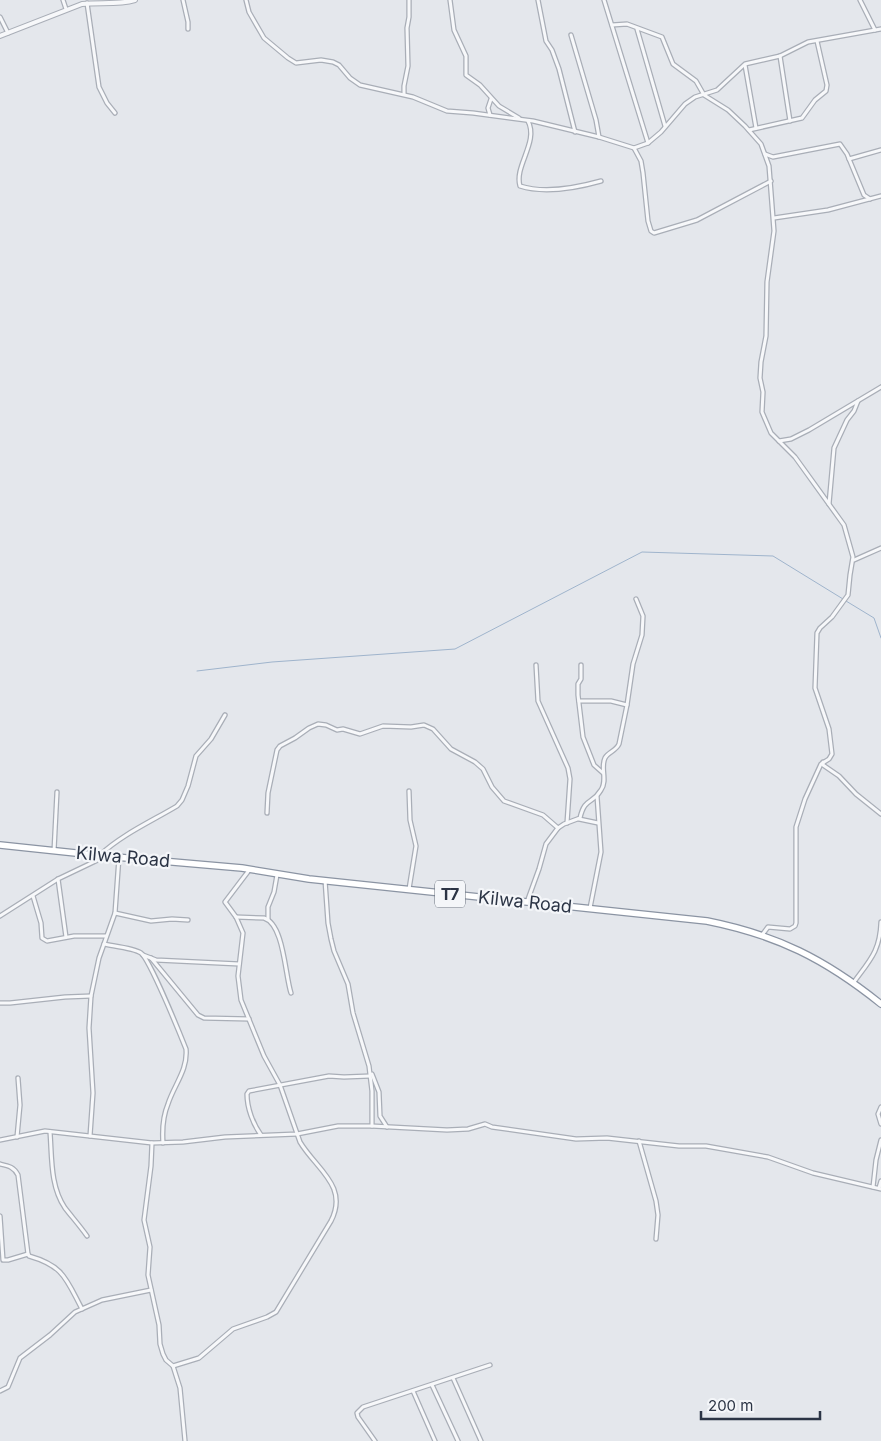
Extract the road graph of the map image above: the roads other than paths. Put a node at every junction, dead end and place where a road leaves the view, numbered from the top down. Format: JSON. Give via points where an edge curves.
{"nodes":[{"id":1,"x":63,"y":0,"type":"edge"},
{"id":2,"x":135,"y":0,"type":"edge"},
{"id":3,"x":184,"y":0,"type":"edge"},
{"id":4,"x":246,"y":0,"type":"edge"},
{"id":5,"x":409,"y":0,"type":"edge"},
{"id":6,"x":450,"y":0,"type":"edge"},
{"id":7,"x":538,"y":0,"type":"edge"},
{"id":8,"x":604,"y":0,"type":"edge"},
{"id":9,"x":860,"y":0,"type":"edge"},
{"id":10,"x":112,"y":2,"type":"edge"},
{"id":11,"x":87,"y":3,"type":"junction"},
{"id":12,"x":66,"y":9,"type":"junction"},
{"id":13,"x":0,"y":17,"type":"edge"},
{"id":14,"x":612,"y":25,"type":"junction"},
{"id":15,"x":188,"y":29,"type":"dead end"},
{"id":16,"x":637,"y":29,"type":"junction"},
{"id":17,"x":881,"y":29,"type":"edge"},
{"id":18,"x":875,"y":30,"type":"junction"},
{"id":19,"x":8,"y":32,"type":"junction"},
{"id":20,"x":571,"y":35,"type":"dead end"},
{"id":21,"x":0,"y":36,"type":"edge"},
{"id":22,"x":817,"y":40,"type":"junction"},
{"id":23,"x":780,"y":56,"type":"junction"},
{"id":24,"x":745,"y":64,"type":"junction"},
{"id":25,"x":405,"y":95,"type":"junction"},
{"id":26,"x":704,"y":95,"type":"junction"},
{"id":27,"x":491,"y":98,"type":"junction"},
{"id":28,"x":116,"y":113,"type":"dead end"},
{"id":29,"x":490,"y":115,"type":"junction"},
{"id":30,"x":519,"y":118,"type":"junction"},
{"id":31,"x":528,"y":120,"type":"junction"},
{"id":32,"x":790,"y":121,"type":"junction"},
{"id":33,"x":666,"y":127,"type":"junction"},
{"id":34,"x":756,"y":128,"type":"junction"},
{"id":35,"x":748,"y":130,"type":"junction"},
{"id":36,"x":575,"y":132,"type":"junction"},
{"id":37,"x":599,"y":137,"type":"junction"},
{"id":38,"x":648,"y":143,"type":"junction"},
{"id":39,"x":634,"y":148,"type":"junction"},
{"id":40,"x":881,"y":150,"type":"edge"},
{"id":41,"x":765,"y":154,"type":"junction"},
{"id":42,"x":849,"y":159,"type":"junction"},
{"id":43,"x":771,"y":180,"type":"junction"},
{"id":44,"x":601,"y":181,"type":"dead end"},
{"id":45,"x":881,"y":196,"type":"edge"},
{"id":46,"x":870,"y":199,"type":"junction"},
{"id":47,"x":774,"y":218,"type":"junction"},
{"id":48,"x":881,"y":387,"type":"edge"},
{"id":49,"x":859,"y":400,"type":"junction"},
{"id":50,"x":778,"y":441,"type":"junction"},
{"id":51,"x":829,"y":504,"type":"junction"},
{"id":52,"x":881,"y":548,"type":"edge"},
{"id":53,"x":854,"y":560,"type":"junction"},
{"id":54,"x":636,"y":600,"type":"dead end"},
{"id":55,"x":536,"y":665,"type":"dead end"},
{"id":56,"x":581,"y":665,"type":"dead end"},
{"id":57,"x":579,"y":700,"type":"junction"},
{"id":58,"x":627,"y":705,"type":"junction"},
{"id":59,"x":225,"y":715,"type":"dead end"},
{"id":60,"x":823,"y":762,"type":"junction"},
{"id":61,"x":604,"y":773,"type":"junction"},
{"id":62,"x":409,"y":791,"type":"dead end"},
{"id":63,"x":56,"y":792,"type":"dead end"},
{"id":64,"x":597,"y":796,"type":"junction"},
{"id":65,"x":267,"y":813,"type":"dead end"},
{"id":66,"x":881,"y":814,"type":"edge"},
{"id":67,"x":579,"y":819,"type":"junction"},
{"id":68,"x":567,"y":822,"type":"junction"},
{"id":69,"x":598,"y":823,"type":"junction"},
{"id":70,"x":558,"y":828,"type":"junction"},
{"id":71,"x":0,"y":845,"type":"edge"},
{"id":72,"x":54,"y":851,"type":"junction"},
{"id":73,"x":102,"y":856,"type":"junction"},
{"id":74,"x":119,"y":857,"type":"junction"},
{"id":75,"x":250,"y":869,"type":"junction"},
{"id":76,"x":277,"y":875,"type":"junction"},
{"id":77,"x":58,"y":879,"type":"junction"},
{"id":78,"x":324,"y":880,"type":"junction"},
{"id":79,"x":409,"y":889,"type":"junction"},
{"id":80,"x":33,"y":896,"type":"junction"},
{"id":81,"x":527,"y":903,"type":"junction"},
{"id":82,"x":590,"y":909,"type":"junction"},
{"id":83,"x":115,"y":913,"type":"junction"},
{"id":84,"x":0,"y":916,"type":"edge"},
{"id":85,"x":236,"y":917,"type":"junction"},
{"id":86,"x":268,"y":919,"type":"junction"},
{"id":87,"x":188,"y":920,"type":"dead end"},
{"id":88,"x":881,"y":922,"type":"edge"},
{"id":89,"x":762,"y":935,"type":"junction"},
{"id":90,"x":106,"y":936,"type":"junction"},
{"id":91,"x":66,"y":937,"type":"junction"},
{"id":92,"x":104,"y":944,"type":"junction"},
{"id":93,"x":143,"y":954,"type":"junction"},
{"id":94,"x":151,"y":958,"type":"junction"},
{"id":95,"x":239,"y":964,"type":"junction"},
{"id":96,"x":854,"y":982,"type":"junction"},
{"id":97,"x":291,"y":993,"type":"dead end"},
{"id":98,"x":91,"y":996,"type":"junction"},
{"id":99,"x":0,"y":1003,"type":"edge"},
{"id":100,"x":881,"y":1004,"type":"edge"},
{"id":101,"x":249,"y":1019,"type":"junction"},
{"id":102,"x":366,"y":1053,"type":"junction"},
{"id":103,"x":370,"y":1076,"type":"junction"},
{"id":104,"x":18,"y":1078,"type":"dead end"},
{"id":105,"x":280,"y":1085,"type":"junction"},
{"id":106,"x":881,"y":1106,"type":"edge"},
{"id":107,"x":881,"y":1124,"type":"edge"},
{"id":108,"x":372,"y":1126,"type":"junction"},
{"id":109,"x":387,"y":1127,"type":"junction"},
{"id":110,"x":50,"y":1132,"type":"junction"},
{"id":111,"x":297,"y":1134,"type":"junction"},
{"id":112,"x":262,"y":1135,"type":"junction"},
{"id":113,"x":90,"y":1136,"type":"junction"},
{"id":114,"x":17,"y":1137,"type":"junction"},
{"id":115,"x":0,"y":1140,"type":"edge"},
{"id":116,"x":881,"y":1140,"type":"edge"},
{"id":117,"x":639,"y":1141,"type":"junction"},
{"id":118,"x":163,"y":1142,"type":"junction"},
{"id":119,"x":152,"y":1143,"type":"junction"},
{"id":120,"x":0,"y":1164,"type":"edge"},
{"id":121,"x":881,"y":1181,"type":"edge"},
{"id":122,"x":873,"y":1187,"type":"junction"},
{"id":123,"x":880,"y":1188,"type":"edge"},
{"id":124,"x":0,"y":1216,"type":"edge"},
{"id":125,"x":87,"y":1236,"type":"dead end"},
{"id":126,"x":656,"y":1239,"type":"dead end"},
{"id":127,"x":28,"y":1254,"type":"junction"},
{"id":128,"x":151,"y":1290,"type":"junction"},
{"id":129,"x":82,"y":1309,"type":"junction"},
{"id":130,"x":490,"y":1365,"type":"dead end"},
{"id":131,"x":173,"y":1366,"type":"junction"},
{"id":132,"x":453,"y":1378,"type":"junction"},
{"id":133,"x":432,"y":1385,"type":"junction"},
{"id":134,"x":413,"y":1390,"type":"junction"},
{"id":135,"x":0,"y":1391,"type":"edge"},
{"id":136,"x":185,"y":1441,"type":"edge"},
{"id":137,"x":375,"y":1441,"type":"edge"},
{"id":138,"x":435,"y":1441,"type":"edge"},
{"id":139,"x":458,"y":1441,"type":"edge"},
{"id":140,"x":481,"y":1441,"type":"edge"}],
"edges":[{"from":1,"to":12,"type":"street"},
{"from":2,"to":10,"type":"street"},
{"from":3,"to":15,"type":"street"},
{"from":4,"to":25,"type":"street","via":[[264,38],[292,61],[328,60],[339,65],[360,85]]},
{"from":5,"to":25,"type":"street"},
{"from":6,"to":27,"type":"street","via":[[454,30],[466,56],[466,75]]},
{"from":7,"to":36,"type":"street","via":[[546,41],[559,69]]},
{"from":8,"to":14,"type":"street"},
{"from":9,"to":18,"type":"street"},
{"from":10,"to":11,"type":"street"},
{"from":11,"to":12,"type":"street"},
{"from":11,"to":28,"type":"street","via":[[99,87]]},
{"from":12,"to":19,"type":"street"},
{"from":13,"to":19,"type":"street"},
{"from":14,"to":16,"type":"street","via":[[627,24]]},
{"from":14,"to":38,"type":"street"},
{"from":16,"to":26,"type":"street","via":[[662,37],[673,64],[692,77]]},
{"from":16,"to":33,"type":"street"},
{"from":17,"to":18,"type":"street"},
{"from":18,"to":22,"type":"street"},
{"from":19,"to":21,"type":"street"},
{"from":20,"to":37,"type":"street"},
{"from":22,"to":23,"type":"street"},
{"from":22,"to":32,"type":"street","via":[[826,90],[804,117]]},
{"from":23,"to":24,"type":"street"},
{"from":23,"to":32,"type":"street"},
{"from":24,"to":26,"type":"street","via":[[717,90]]},
{"from":24,"to":34,"type":"street"},
{"from":25,"to":29,"type":"street","via":[[448,111]]},
{"from":26,"to":33,"type":"street","via":[[685,104]]},
{"from":26,"to":35,"type":"street","via":[[728,110]]},
{"from":27,"to":29,"type":"street"},
{"from":27,"to":30,"type":"street"},
{"from":29,"to":30,"type":"street"},
{"from":30,"to":31,"type":"street"},
{"from":31,"to":36,"type":"street"},
{"from":31,"to":44,"type":"street","via":[[532,134],[520,186],[565,188]]},
{"from":32,"to":34,"type":"street"},
{"from":33,"to":38,"type":"street"},
{"from":34,"to":35,"type":"street"},
{"from":35,"to":41,"type":"street","via":[[761,144]]},
{"from":36,"to":37,"type":"street"},
{"from":37,"to":39,"type":"street"},
{"from":38,"to":39,"type":"street"},
{"from":39,"to":43,"type":"street","via":[[641,161],[648,221],[654,233],[697,220]]},
{"from":40,"to":42,"type":"street"},
{"from":41,"to":42,"type":"street","via":[[773,157],[837,143],[843,146]]},
{"from":41,"to":43,"type":"street"},
{"from":42,"to":46,"type":"street","via":[[864,195]]},
{"from":43,"to":47,"type":"street"},
{"from":45,"to":46,"type":"street"},
{"from":46,"to":47,"type":"street","via":[[828,210]]},
{"from":47,"to":50,"type":"street","via":[[766,291],[766,336],[760,362],[761,404],[766,424]]},
{"from":48,"to":49,"type":"street"},
{"from":49,"to":50,"type":"street","via":[[796,437]]},
{"from":49,"to":51,"type":"street","via":[[834,448]]},
{"from":50,"to":51,"type":"street","via":[[809,474]]},
{"from":51,"to":53,"type":"street","via":[[846,529]]},
{"from":52,"to":53,"type":"street"},
{"from":53,"to":60,"type":"street","via":[[848,595],[818,633],[815,688],[829,729],[832,754]]},
{"from":54,"to":58,"type":"street","via":[[643,616],[643,629],[633,664]]},
{"from":55,"to":68,"type":"street","via":[[538,701],[567,764]]},
{"from":56,"to":57,"type":"street"},
{"from":57,"to":58,"type":"street"},
{"from":57,"to":61,"type":"street","via":[[584,739],[594,764]]},
{"from":58,"to":61,"type":"street","via":[[619,744],[605,758]]},
{"from":59,"to":73,"type":"street","via":[[196,756],[188,786],[178,806],[132,832]]},
{"from":60,"to":66,"type":"street"},
{"from":60,"to":89,"type":"street","via":[[796,827],[796,925],[790,929],[768,927]]},
{"from":61,"to":64,"type":"street","via":[[604,786]]},
{"from":62,"to":79,"type":"street","via":[[416,846]]},
{"from":63,"to":72,"type":"street"},
{"from":64,"to":67,"type":"street","via":[[584,805]]},
{"from":64,"to":69,"type":"street"},
{"from":65,"to":70,"type":"street","via":[[277,750],[312,726],[322,724],[360,734],[383,726],[424,725],[433,729],[451,749],[483,769],[504,801],[543,815]]},
{"from":67,"to":68,"type":"street"},
{"from":67,"to":69,"type":"street"},
{"from":68,"to":70,"type":"street"},
{"from":69,"to":82,"type":"street","via":[[601,852]]},
{"from":70,"to":81,"type":"street","via":[[546,844]]},
{"from":71,"to":72,"type":"highway","name":"Kilwa Road","number":"T7"},
{"from":72,"to":73,"type":"highway","name":"Kilwa Road","number":"T7"},
{"from":73,"to":74,"type":"highway","name":"Kilwa Road","number":"T7"},
{"from":73,"to":77,"type":"street"},
{"from":74,"to":75,"type":"highway","name":"Kilwa Road","number":"T7"},
{"from":74,"to":83,"type":"street"},
{"from":75,"to":76,"type":"highway","name":"Kilwa Road","number":"T7"},
{"from":75,"to":85,"type":"street","via":[[226,900]]},
{"from":76,"to":78,"type":"highway","name":"Kilwa Road","number":"T7"},
{"from":76,"to":86,"type":"street"},
{"from":77,"to":80,"type":"street"},
{"from":77,"to":91,"type":"street"},
{"from":78,"to":79,"type":"highway","name":"Kilwa Road","number":"T7"},
{"from":78,"to":102,"type":"street","via":[[334,951],[348,984]]},
{"from":79,"to":81,"type":"highway","name":"Kilwa Road","number":"T7"},
{"from":80,"to":84,"type":"street"},
{"from":80,"to":91,"type":"street","via":[[42,938],[47,941]]},
{"from":81,"to":82,"type":"highway","name":"Kilwa Road","number":"T7"},
{"from":82,"to":89,"type":"highway","name":"Kilwa Road","number":"T7","via":[[706,921]]},
{"from":83,"to":87,"type":"street","via":[[151,921]]},
{"from":83,"to":90,"type":"street"},
{"from":85,"to":86,"type":"street"},
{"from":85,"to":95,"type":"street","via":[[243,933]]},
{"from":86,"to":97,"type":"street","via":[[280,941]]},
{"from":88,"to":96,"type":"street","via":[[876,951]]},
{"from":89,"to":96,"type":"highway","name":"Kilwa Road","number":"T7","via":[[800,950]]},
{"from":90,"to":91,"type":"street"},
{"from":90,"to":92,"type":"street"},
{"from":92,"to":93,"type":"street"},
{"from":92,"to":98,"type":"street"},
{"from":93,"to":94,"type":"street"},
{"from":93,"to":118,"type":"street","via":[[182,1039],[186,1055],[165,1113]]},
{"from":94,"to":95,"type":"street"},
{"from":94,"to":101,"type":"street","via":[[198,1015],[204,1018]]},
{"from":95,"to":101,"type":"street","via":[[240,1000]]},
{"from":96,"to":100,"type":"highway","name":"Kilwa Road","number":"T7"},
{"from":98,"to":99,"type":"street"},
{"from":98,"to":113,"type":"street","via":[[89,1028],[93,1093]]},
{"from":101,"to":105,"type":"street"},
{"from":102,"to":103,"type":"street"},
{"from":102,"to":109,"type":"street","via":[[379,1092],[380,1116]]},
{"from":103,"to":105,"type":"street","via":[[329,1076]]},
{"from":103,"to":108,"type":"street"},
{"from":104,"to":114,"type":"street"},
{"from":105,"to":111,"type":"street"},
{"from":105,"to":112,"type":"street","via":[[247,1094],[254,1125]]},
{"from":106,"to":107,"type":"street","via":[[878,1114]]},
{"from":108,"to":109,"type":"street"},
{"from":108,"to":111,"type":"street","via":[[338,1126]]},
{"from":109,"to":117,"type":"street","via":[[447,1130],[485,1124],[576,1139]]},
{"from":110,"to":113,"type":"street"},
{"from":110,"to":114,"type":"street"},
{"from":110,"to":125,"type":"street","via":[[59,1197]]},
{"from":111,"to":112,"type":"street"},
{"from":111,"to":131,"type":"street","via":[[304,1150],[322,1169],[337,1195],[337,1207],[331,1221],[276,1312],[233,1329],[199,1358]]},
{"from":112,"to":118,"type":"street"},
{"from":113,"to":119,"type":"street"},
{"from":114,"to":115,"type":"street"},
{"from":116,"to":122,"type":"street"},
{"from":117,"to":122,"type":"street","via":[[706,1146],[768,1157],[813,1174]]},
{"from":117,"to":126,"type":"street","via":[[656,1201]]},
{"from":118,"to":119,"type":"street"},
{"from":119,"to":128,"type":"street","via":[[144,1220],[150,1247],[148,1275]]},
{"from":120,"to":127,"type":"street","via":[[10,1166],[18,1175]]},
{"from":121,"to":123,"type":"street"},
{"from":122,"to":123,"type":"street"},
{"from":124,"to":127,"type":"street","via":[[3,1260]]},
{"from":127,"to":129,"type":"street","via":[[60,1271]]},
{"from":128,"to":129,"type":"street","via":[[102,1300]]},
{"from":128,"to":131,"type":"street","via":[[160,1344],[166,1360]]},
{"from":129,"to":135,"type":"street","via":[[20,1358],[8,1387]]},
{"from":130,"to":132,"type":"street"},
{"from":131,"to":136,"type":"street","via":[[180,1388]]},
{"from":132,"to":133,"type":"street"},
{"from":132,"to":140,"type":"street"},
{"from":133,"to":134,"type":"street"},
{"from":133,"to":139,"type":"street"},
{"from":134,"to":137,"type":"street","via":[[374,1402],[358,1411],[360,1422]]},
{"from":134,"to":138,"type":"street"}]}
